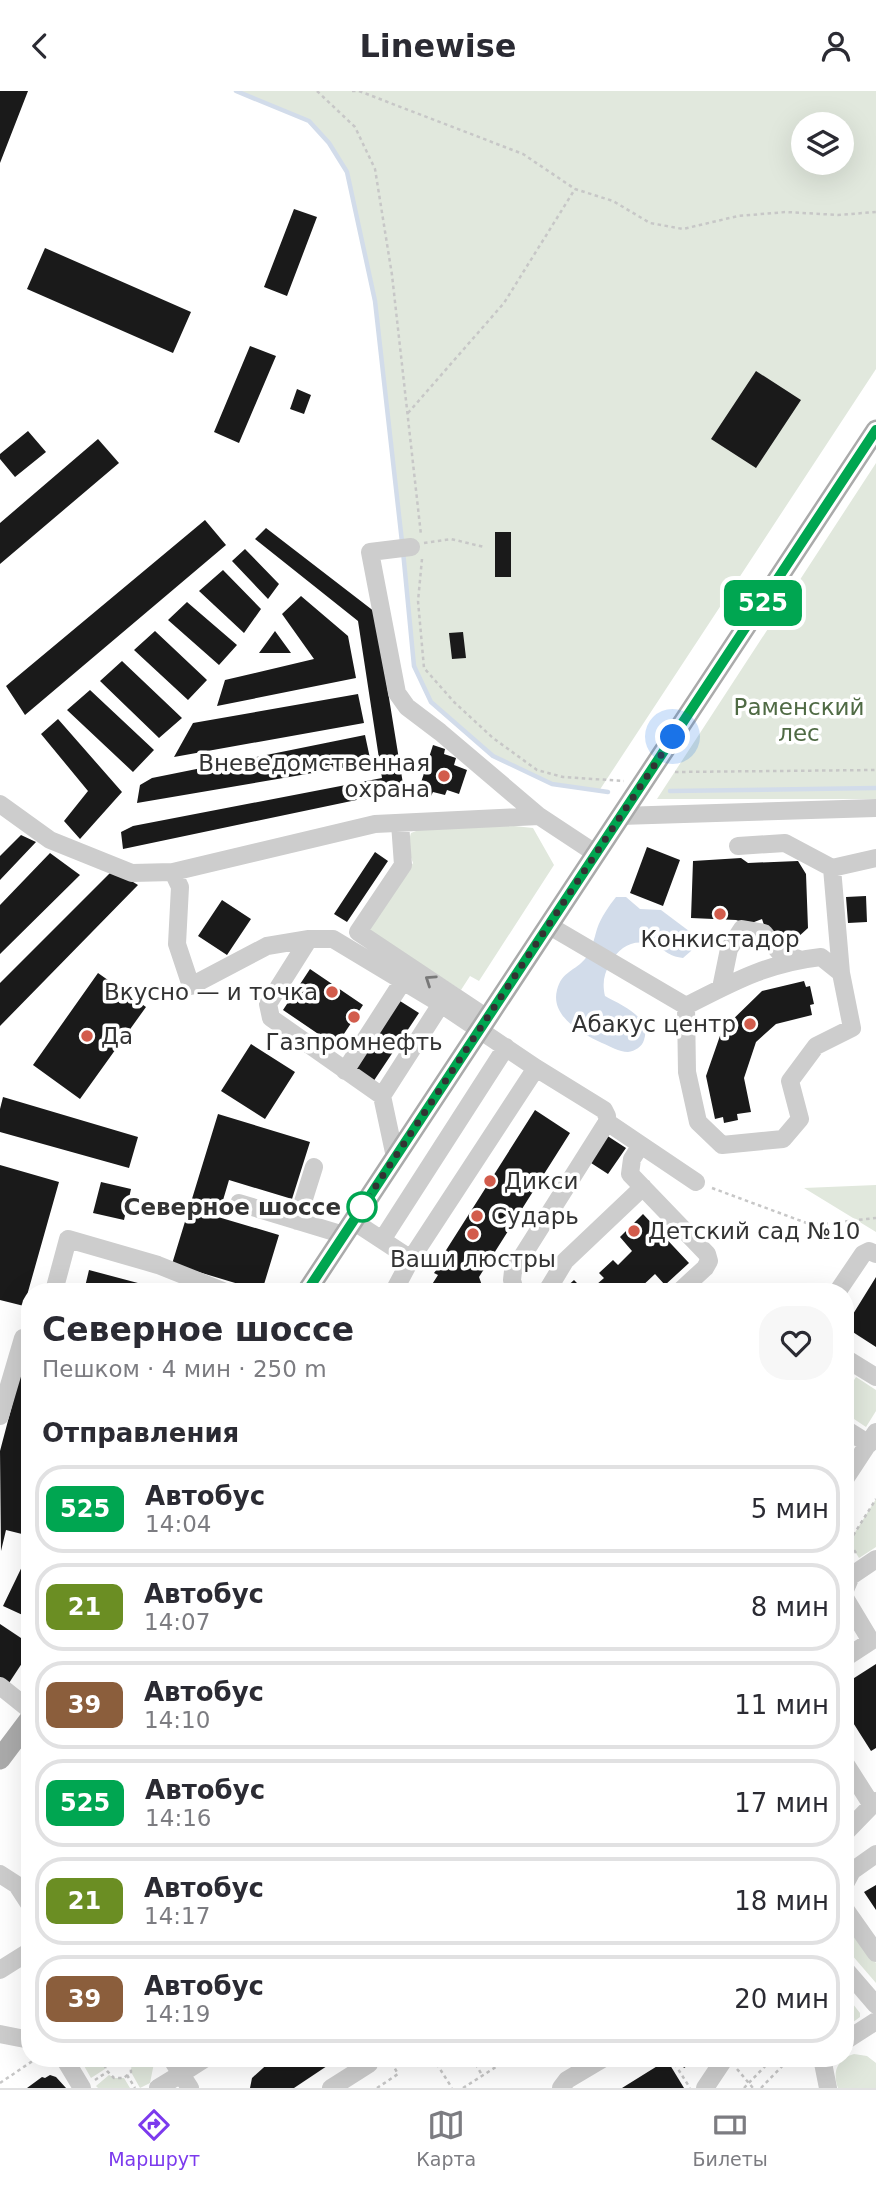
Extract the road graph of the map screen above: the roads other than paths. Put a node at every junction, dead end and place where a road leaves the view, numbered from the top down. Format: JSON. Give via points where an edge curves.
{"nodes":[{"id":1,"x":876,"y":430,"type":"edge"},
{"id":2,"x":416,"y":545,"type":"road end"},
{"id":3,"x":0,"y":804,"type":"edge"},
{"id":4,"x":876,"y":808,"type":"edge"},
{"id":5,"x":539,"y":816,"type":"junction"},
{"id":6,"x":620,"y":816,"type":"junction"},
{"id":7,"x":400,"y":823,"type":"junction"},
{"id":8,"x":738,"y":846,"type":"dead end"},
{"id":9,"x":595,"y":853,"type":"junction"},
{"id":10,"x":876,"y":858,"type":"edge"},
{"id":11,"x":832,"y":868,"type":"junction"},
{"id":12,"x":173,"y":872,"type":"junction"},
{"id":13,"x":548,"y":925,"type":"junction"},
{"id":14,"x":309,"y":939,"type":"junction"},
{"id":15,"x":799,"y":959,"type":"junction"},
{"id":16,"x":841,"y":973,"type":"junction"},
{"id":17,"x":403,"y":981,"type":"junction"},
{"id":18,"x":721,"y":988,"type":"junction"},
{"id":19,"x":441,"y":1004,"type":"junction"},
{"id":20,"x":686,"y":1006,"type":"junction"},
{"id":21,"x":484,"y":1023,"type":"junction"},
{"id":22,"x":506,"y":1047,"type":"junction"},
{"id":23,"x":536,"y":1068,"type":"junction"},
{"id":24,"x":345,"y":1071,"type":"junction"},
{"id":25,"x":382,"y":1096,"type":"junction"},
{"id":26,"x":607,"y":1122,"type":"junction"},
{"id":27,"x":641,"y":1145,"type":"junction"},
{"id":28,"x":395,"y":1157,"type":"junction"},
{"id":29,"x":314,"y":1167,"type":"dead end"},
{"id":30,"x":696,"y":1182,"type":"road end"},
{"id":31,"x":643,"y":1187,"type":"junction"},
{"id":32,"x":239,"y":1203,"type":"dead end"},
{"id":33,"x":297,"y":1221,"type":"junction"},
{"id":34,"x":349,"y":1228,"type":"junction"},
{"id":35,"x":382,"y":1240,"type":"junction"},
{"id":36,"x":876,"y":1254,"type":"edge"},
{"id":37,"x":411,"y":1259,"type":"junction"},
{"id":38,"x":56,"y":1283,"type":"edge"},
{"id":39,"x":203,"y":1283,"type":"edge"},
{"id":40,"x":312,"y":1283,"type":"edge"},
{"id":41,"x":398,"y":1283,"type":"edge"},
{"id":42,"x":514,"y":1283,"type":"edge"},
{"id":43,"x":552,"y":1283,"type":"edge"},
{"id":44,"x":689,"y":1283,"type":"edge"},
{"id":45,"x":843,"y":1283,"type":"edge"},
{"id":46,"x":21,"y":1345,"type":"edge"},
{"id":47,"x":854,"y":1364,"type":"edge"},
{"id":48,"x":876,"y":1377,"type":"edge"},
{"id":49,"x":0,"y":1416,"type":"edge"},
{"id":50,"x":854,"y":1432,"type":"edge"},
{"id":51,"x":872,"y":1438,"type":"edge"},
{"id":52,"x":854,"y":1465,"type":"edge"},
{"id":53,"x":871,"y":1563,"type":"edge"},
{"id":54,"x":854,"y":1574,"type":"edge"},
{"id":55,"x":854,"y":1613,"type":"edge"},
{"id":56,"x":854,"y":1652,"type":"edge"},
{"id":57,"x":0,"y":1686,"type":"edge"},
{"id":58,"x":21,"y":1703,"type":"edge"},
{"id":59,"x":21,"y":1731,"type":"edge"},
{"id":60,"x":0,"y":1759,"type":"edge"},
{"id":61,"x":854,"y":1775,"type":"edge"},
{"id":62,"x":874,"y":1803,"type":"edge"},
{"id":63,"x":854,"y":1824,"type":"edge"},
{"id":64,"x":876,"y":1854,"type":"edge"},
{"id":65,"x":854,"y":1870,"type":"edge"},
{"id":66,"x":0,"y":1874,"type":"edge"},
{"id":67,"x":21,"y":1891,"type":"edge"},
{"id":68,"x":854,"y":1922,"type":"edge"},
{"id":69,"x":876,"y":1953,"type":"edge"},
{"id":70,"x":21,"y":1957,"type":"edge"},
{"id":71,"x":0,"y":1970,"type":"edge"},
{"id":72,"x":854,"y":1979,"type":"edge"},
{"id":73,"x":876,"y":2005,"type":"edge"},
{"id":74,"x":876,"y":2021,"type":"edge"},
{"id":75,"x":0,"y":2034,"type":"edge"},
{"id":76,"x":854,"y":2035,"type":"edge"},
{"id":77,"x":21,"y":2038,"type":"edge"},
{"id":78,"x":72,"y":2067,"type":"edge"},
{"id":79,"x":198,"y":2067,"type":"edge"},
{"id":80,"x":361,"y":2067,"type":"edge"},
{"id":81,"x":589,"y":2067,"type":"edge"},
{"id":82,"x":725,"y":2067,"type":"edge"},
{"id":83,"x":823,"y":2067,"type":"edge"},
{"id":84,"x":186,"y":2081,"type":"edge"},
{"id":85,"x":88,"y":2084,"type":"edge"},
{"id":86,"x":825,"y":2087,"type":"edge"},
{"id":87,"x":158,"y":2088,"type":"edge"},
{"id":88,"x":331,"y":2088,"type":"edge"},
{"id":89,"x":561,"y":2088,"type":"edge"},
{"id":90,"x":705,"y":2088,"type":"edge"}],
"edges":[{"from":1,"to":6,"type":"main road"},
{"from":2,"to":5,"type":"lane","via":[[370,552],[397,693],[407,708]]},
{"from":3,"to":12,"type":"lane","via":[[51,840],[106,863],[132,873]]},
{"from":4,"to":6,"type":"lane"},
{"from":5,"to":7,"type":"lane"},
{"from":5,"to":9,"type":"lane"},
{"from":6,"to":9,"type":"main road"},
{"from":7,"to":12,"type":"lane","via":[[375,824]]},
{"from":21,"to":7,"type":"lane","one_way":true,"via":[[358,932],[403,865]]},
{"from":8,"to":11,"type":"lane","via":[[785,843]]},
{"from":9,"to":13,"type":"main road"},
{"from":10,"to":11,"type":"lane"},
{"from":11,"to":16,"type":"lane"},
{"from":12,"to":14,"type":"lane","via":[[180,887],[177,944],[191,986],[267,946]]},
{"from":13,"to":20,"type":"lane"},
{"from":13,"to":21,"type":"main road"},
{"from":14,"to":17,"type":"lane","via":[[333,939]]},
{"from":14,"to":24,"type":"lane","via":[[268,1004],[271,1018]]},
{"from":15,"to":16,"type":"lane","via":[[821,957]]},
{"from":15,"to":18,"type":"lane","via":[[751,973]]},
{"from":15,"to":18,"type":"lane","via":[[780,953],[764,933],[742,929],[729,949]]},
{"from":16,"to":20,"type":"lane","via":[[852,1028],[816,1046],[790,1081],[800,1119],[783,1139],[722,1145],[698,1122],[687,1072]]},
{"from":17,"to":19,"type":"lane"},
{"from":17,"to":24,"type":"lane"},
{"from":18,"to":20,"type":"lane"},
{"from":19,"to":21,"type":"lane"},
{"from":19,"to":25,"type":"lane"},
{"from":21,"to":22,"type":"lane"},
{"from":21,"to":28,"type":"main road"},
{"from":22,"to":23,"type":"lane"},
{"from":22,"to":35,"type":"lane"},
{"from":23,"to":26,"type":"lane","via":[[604,1110]]},
{"from":23,"to":37,"type":"lane"},
{"from":24,"to":25,"type":"lane"},
{"from":25,"to":28,"type":"lane"},
{"from":26,"to":27,"type":"lane"},
{"from":26,"to":42,"type":"lane","via":[[513,1272]]},
{"from":27,"to":30,"type":"lane"},
{"from":27,"to":31,"type":"lane","via":[[630,1174]]},
{"from":28,"to":34,"type":"main road"},
{"from":29,"to":33,"type":"lane"},
{"from":31,"to":43,"type":"lane","via":[[565,1261]]},
{"from":31,"to":44,"type":"lane","via":[[706,1254],[705,1268]]},
{"from":32,"to":33,"type":"lane"},
{"from":33,"to":34,"type":"lane"},
{"from":34,"to":35,"type":"lane"},
{"from":34,"to":40,"type":"main road"},
{"from":35,"to":37,"type":"lane"},
{"from":36,"to":45,"type":"lane","via":[[863,1254]]},
{"from":37,"to":41,"type":"lane"},
{"from":38,"to":39,"type":"lane","via":[[68,1238]]},
{"from":46,"to":49,"type":"lane"},
{"from":47,"to":48,"type":"lane"},
{"from":50,"to":51,"type":"lane"},
{"from":51,"to":52,"type":"lane"},
{"from":53,"to":54,"type":"lane"},
{"from":55,"to":56,"type":"lane","via":[[871,1641]]},
{"from":57,"to":58,"type":"lane"},
{"from":59,"to":60,"type":"main road"},
{"from":61,"to":62,"type":"lane"},
{"from":62,"to":63,"type":"lane"},
{"from":64,"to":65,"type":"lane"},
{"from":66,"to":67,"type":"lane"},
{"from":68,"to":69,"type":"lane"},
{"from":70,"to":71,"type":"lane"},
{"from":72,"to":73,"type":"lane"},
{"from":74,"to":76,"type":"lane"},
{"from":75,"to":77,"type":"lane"},
{"from":78,"to":85,"type":"lane"},
{"from":79,"to":84,"type":"lane"},
{"from":80,"to":88,"type":"lane"},
{"from":81,"to":89,"type":"lane"},
{"from":82,"to":90,"type":"lane"},
{"from":83,"to":86,"type":"lane"},
{"from":84,"to":87,"type":"lane"}]}
